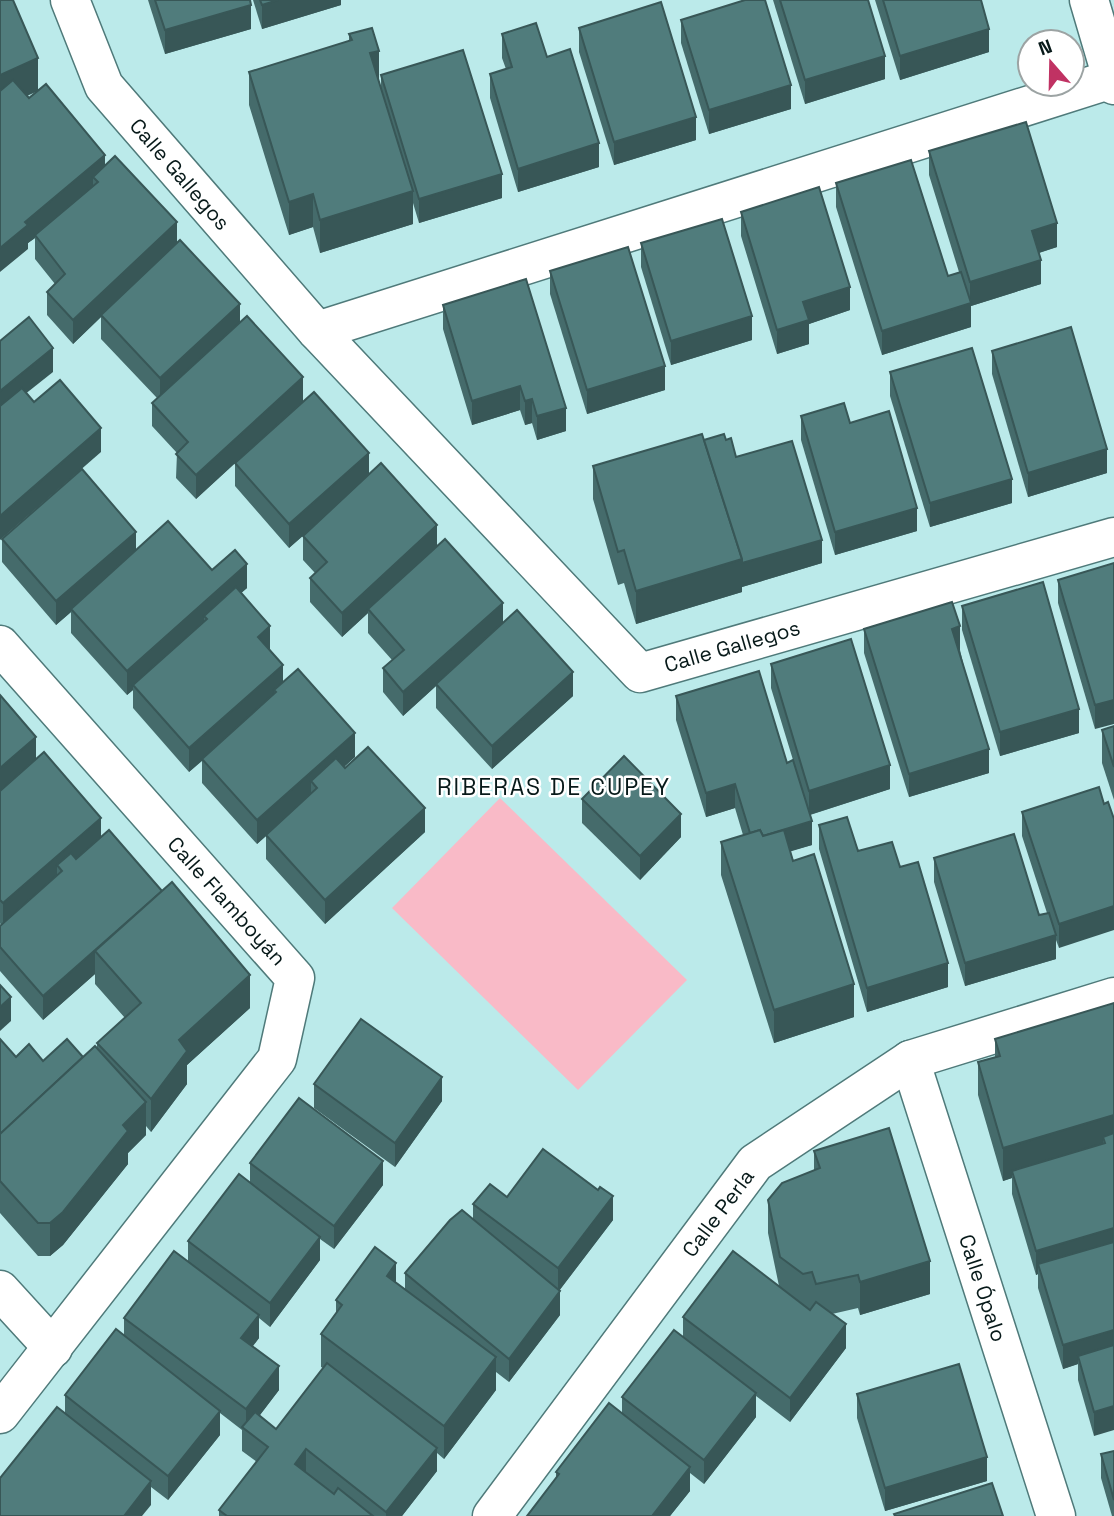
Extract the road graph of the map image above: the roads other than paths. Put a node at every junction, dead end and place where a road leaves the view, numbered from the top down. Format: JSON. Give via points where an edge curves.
{"nodes":[{"id":1,"x":70,"y":0,"type":"edge"},
{"id":2,"x":1089,"y":0,"type":"edge"},
{"id":3,"x":1113,"y":82,"type":"edge"},
{"id":4,"x":317,"y":331,"type":"junction"},
{"id":5,"x":1114,"y":537,"type":"edge"},
{"id":6,"x":0,"y":645,"type":"edge"},
{"id":7,"x":1114,"y":998,"type":"edge"},
{"id":8,"x":910,"y":1060,"type":"junction"},
{"id":9,"x":0,"y":1290,"type":"edge"},
{"id":10,"x":53,"y":1348,"type":"junction"},
{"id":11,"x":0,"y":1414,"type":"edge"},
{"id":12,"x":492,"y":1516,"type":"edge"},
{"id":13,"x":1056,"y":1516,"type":"edge"}],
"edges":[{"from":1,"to":4,"type":"street","name":"Calle Gallegos","via":[[104,86]]},
{"from":2,"to":3,"type":"street"},
{"from":3,"to":4,"type":"street"},
{"from":4,"to":5,"type":"street","name":"Calle Gallegos","via":[[640,673]]},
{"from":6,"to":10,"type":"street","name":"Calle Flamboyán","via":[[295,978],[277,1059]]},
{"from":7,"to":8,"type":"street","name":"Calle Perla"},
{"from":8,"to":12,"type":"street","name":"Calle Perla","via":[[755,1163]]},
{"from":8,"to":13,"type":"street","name":"Calle Ópalo"},
{"from":9,"to":10,"type":"street"},
{"from":10,"to":11,"type":"street"}]}
